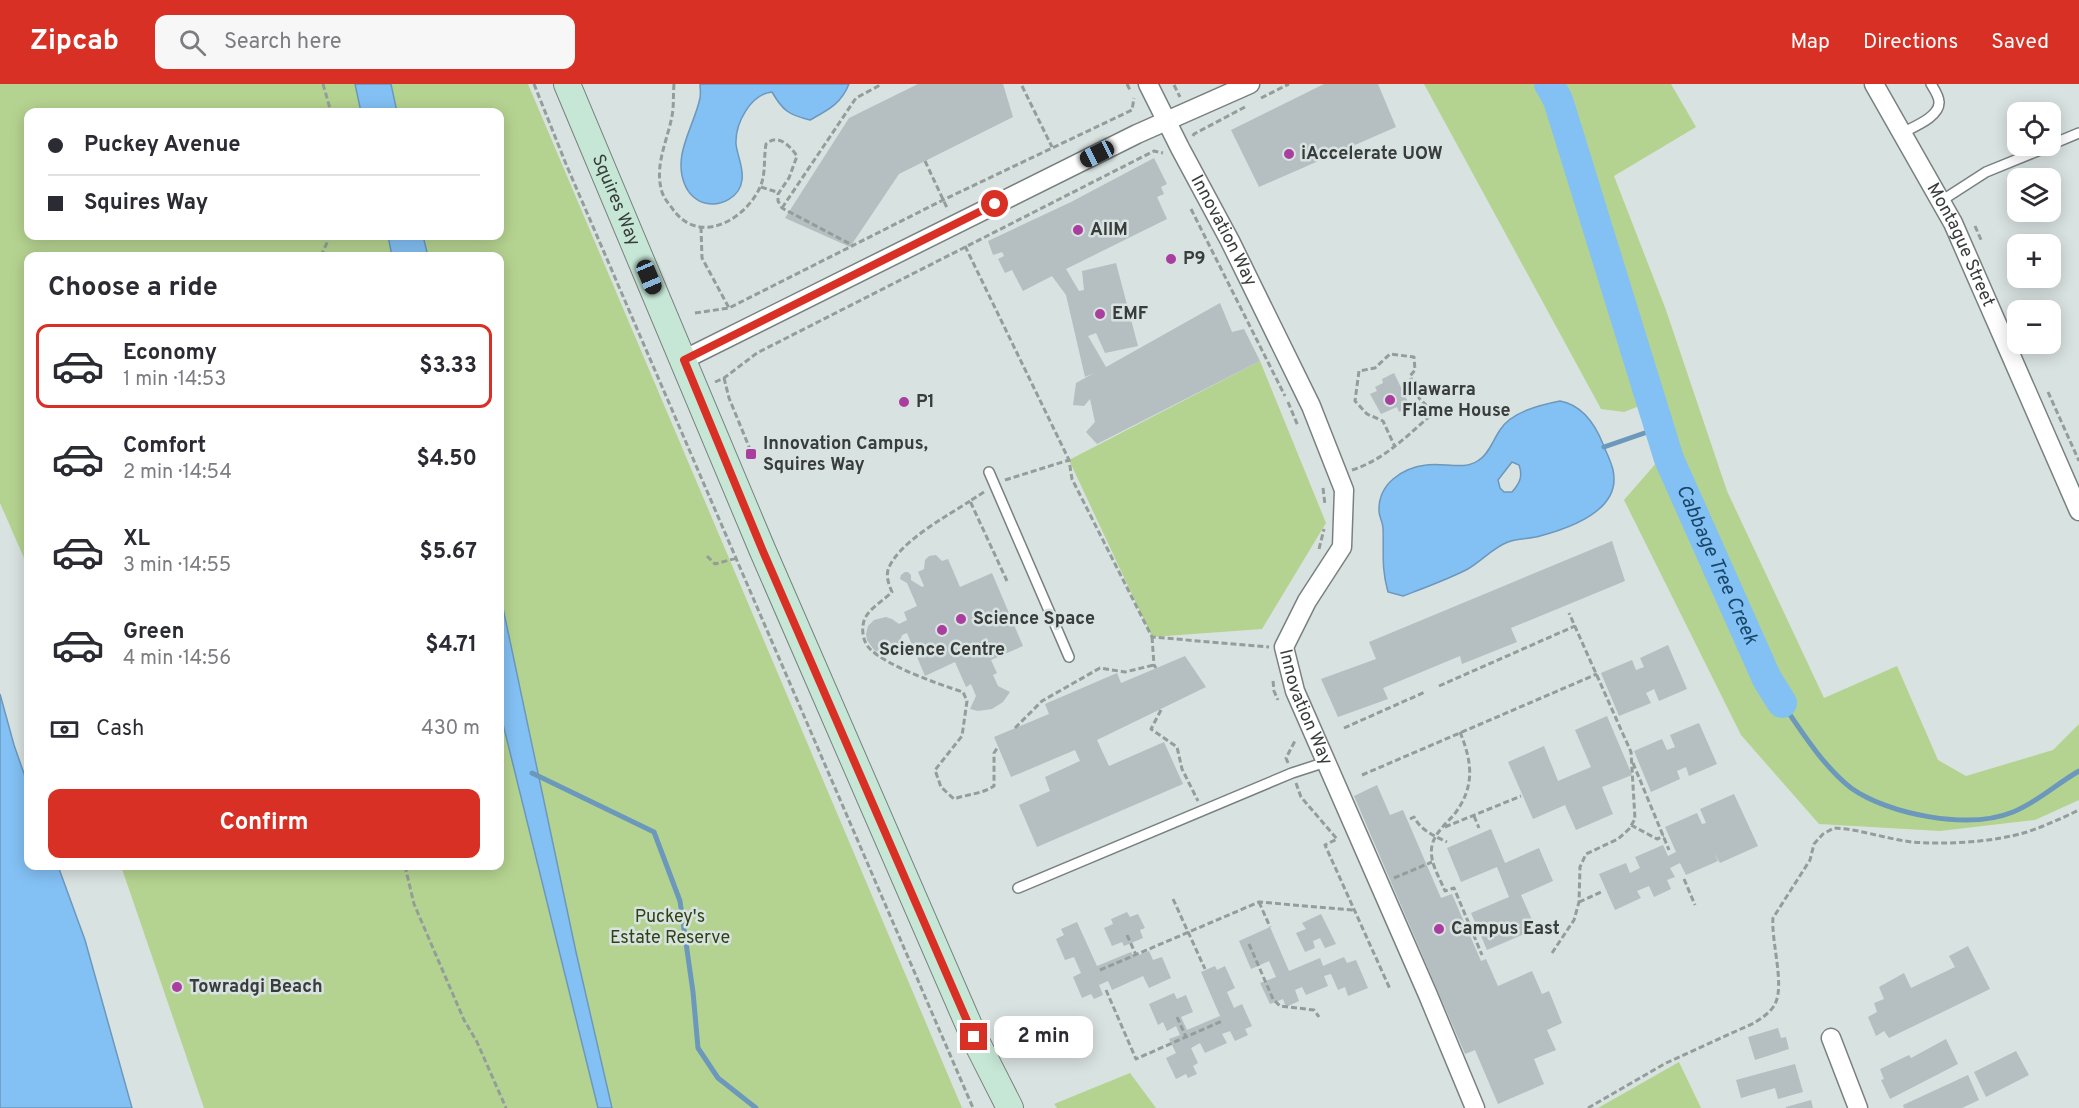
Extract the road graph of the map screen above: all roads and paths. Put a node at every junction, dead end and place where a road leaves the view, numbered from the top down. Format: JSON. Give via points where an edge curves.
{"nodes":[{"id":1,"x":323,"y":84,"type":"edge"},
{"id":2,"x":534,"y":84,"type":"edge"},
{"id":3,"x":567,"y":84,"type":"edge"},
{"id":4,"x":674,"y":84,"type":"edge"},
{"id":5,"x":882,"y":84,"type":"edge"},
{"id":6,"x":1028,"y":84,"type":"edge"},
{"id":7,"x":1127,"y":84,"type":"edge"},
{"id":8,"x":1148,"y":84,"type":"edge"},
{"id":9,"x":1289,"y":84,"type":"edge"},
{"id":10,"x":1874,"y":84,"type":"edge"},
{"id":11,"x":1931,"y":84,"type":"edge"},
{"id":12,"x":1022,"y":85,"type":"edge"},
{"id":13,"x":1256,"y":91,"type":"edge"},
{"id":14,"x":1251,"y":104,"type":"dead end"},
{"id":15,"x":330,"y":108,"type":"edge"},
{"id":16,"x":1166,"y":121,"type":"junction"},
{"id":17,"x":1902,"y":133,"type":"junction"},
{"id":18,"x":2079,"y":133,"type":"edge"},
{"id":19,"x":2061,"y":140,"type":"edge"},
{"id":20,"x":1191,"y":141,"type":"dead end"},
{"id":21,"x":1052,"y":147,"type":"junction"},
{"id":22,"x":2024,"y":156,"type":"edge"},
{"id":23,"x":925,"y":161,"type":"dead end"},
{"id":24,"x":1167,"y":162,"type":"dead end"},
{"id":25,"x":760,"y":187,"type":"junction"},
{"id":26,"x":780,"y":193,"type":"junction"},
{"id":27,"x":943,"y":200,"type":"junction"},
{"id":28,"x":1187,"y":201,"type":"dead end"},
{"id":29,"x":1941,"y":201,"type":"junction"},
{"id":30,"x":782,"y":208,"type":"junction"},
{"id":31,"x":955,"y":225,"type":"junction"},
{"id":32,"x":701,"y":227,"type":"junction"},
{"id":33,"x":965,"y":245,"type":"junction"},
{"id":34,"x":854,"y":246,"type":"junction"},
{"id":35,"x":729,"y":309,"type":"junction"},
{"id":36,"x":695,"y":313,"type":"dead end"},
{"id":37,"x":684,"y":360,"type":"junction"},
{"id":38,"x":2046,"y":389,"type":"dead end"},
{"id":39,"x":1301,"y":432,"type":"dead end"},
{"id":40,"x":1395,"y":447,"type":"junction"},
{"id":41,"x":754,"y":459,"type":"dead end"},
{"id":42,"x":2079,"y":460,"type":"edge"},
{"id":43,"x":989,"y":472,"type":"dead end"},
{"id":44,"x":1338,"y":474,"type":"junction"},
{"id":45,"x":970,"y":501,"type":"dead end"},
{"id":46,"x":1325,"y":512,"type":"dead end"},
{"id":47,"x":2079,"y":512,"type":"edge"},
{"id":48,"x":1326,"y":523,"type":"dead end"},
{"id":49,"x":707,"y":556,"type":"dead end"},
{"id":50,"x":737,"y":558,"type":"junction"},
{"id":51,"x":1316,"y":558,"type":"dead end"},
{"id":52,"x":1569,"y":613,"type":"dead end"},
{"id":53,"x":1575,"y":626,"type":"junction"},
{"id":54,"x":1152,"y":637,"type":"junction"},
{"id":55,"x":1270,"y":647,"type":"dead end"},
{"id":56,"x":1069,"y":657,"type":"dead end"},
{"id":57,"x":1597,"y":674,"type":"junction"},
{"id":58,"x":1273,"y":680,"type":"dead end"},
{"id":59,"x":1439,"y":686,"type":"dead end"},
{"id":60,"x":1425,"y":692,"type":"dead end"},
{"id":61,"x":1279,"y":702,"type":"dead end"},
{"id":62,"x":1161,"y":710,"type":"dead end"},
{"id":63,"x":1015,"y":728,"type":"dead end"},
{"id":64,"x":1344,"y":728,"type":"dead end"},
{"id":65,"x":1292,"y":731,"type":"dead end"},
{"id":66,"x":1460,"y":732,"type":"junction"},
{"id":67,"x":998,"y":747,"type":"dead end"},
{"id":68,"x":1632,"y":760,"type":"junction"},
{"id":69,"x":1326,"y":762,"type":"junction"},
{"id":70,"x":1292,"y":773,"type":"junction"},
{"id":71,"x":1362,"y":775,"type":"dead end"},
{"id":72,"x":1521,"y":796,"type":"dead end"},
{"id":73,"x":2079,"y":810,"type":"edge"},
{"id":74,"x":1203,"y":811,"type":"junction"},
{"id":75,"x":1474,"y":815,"type":"junction"},
{"id":76,"x":1410,"y":819,"type":"dead end"},
{"id":77,"x":1631,"y":825,"type":"junction"},
{"id":78,"x":1442,"y":828,"type":"junction"},
{"id":79,"x":1479,"y":828,"type":"dead end"},
{"id":80,"x":1436,"y":836,"type":"junction"},
{"id":81,"x":1664,"y":836,"type":"junction"},
{"id":82,"x":1447,"y":842,"type":"dead end"},
{"id":83,"x":1669,"y":850,"type":"dead end"},
{"id":84,"x":1433,"y":861,"type":"junction"},
{"id":85,"x":406,"y":870,"type":"edge"},
{"id":86,"x":1393,"y":879,"type":"dead end"},
{"id":87,"x":1684,"y":879,"type":"dead end"},
{"id":88,"x":1018,"y":888,"type":"dead end"},
{"id":89,"x":1601,"y":892,"type":"dead end"},
{"id":90,"x":1173,"y":899,"type":"dead end"},
{"id":91,"x":1259,"y":902,"type":"junction"},
{"id":92,"x":1579,"y":902,"type":"junction"},
{"id":93,"x":1695,"y":905,"type":"dead end"},
{"id":94,"x":1353,"y":910,"type":"junction"},
{"id":95,"x":1270,"y":927,"type":"dead end"},
{"id":96,"x":1188,"y":933,"type":"junction"},
{"id":97,"x":1127,"y":935,"type":"dead end"},
{"id":98,"x":1249,"y":944,"type":"dead end"},
{"id":99,"x":1552,"y":953,"type":"dead end"},
{"id":100,"x":1136,"y":955,"type":"junction"},
{"id":101,"x":1482,"y":955,"type":"dead end"},
{"id":102,"x":1205,"y":969,"type":"dead end"},
{"id":103,"x":1100,"y":970,"type":"dead end"},
{"id":104,"x":1390,"y":989,"type":"dead end"},
{"id":105,"x":1106,"y":990,"type":"dead end"},
{"id":106,"x":1177,"y":1017,"type":"dead end"},
{"id":107,"x":1319,"y":1017,"type":"dead end"},
{"id":108,"x":1222,"y":1021,"type":"dead end"},
{"id":109,"x":1186,"y":1037,"type":"junction"},
{"id":110,"x":1831,"y":1038,"type":"dead end"},
{"id":111,"x":506,"y":1108,"type":"edge"},
{"id":112,"x":973,"y":1108,"type":"edge"},
{"id":113,"x":1010,"y":1108,"type":"edge"},
{"id":114,"x":1475,"y":1108,"type":"edge"},
{"id":115,"x":1588,"y":1108,"type":"edge"},
{"id":116,"x":1858,"y":1108,"type":"edge"}],
"edges":[{"from":1,"to":15,"type":"path"},
{"from":2,"to":50,"type":"path"},
{"from":3,"to":37,"type":"main road","name":"Squires Way"},
{"from":4,"to":32,"type":"path","via":[[672,115],[658,174],[662,194],[677,216]]},
{"from":5,"to":30,"type":"path","via":[[856,98]]},
{"from":6,"to":12,"type":"path"},
{"from":7,"to":21,"type":"path","via":[[1135,99],[1132,110]]},
{"from":8,"to":16,"type":"street","name":"Innovation Way"},
{"from":9,"to":13,"type":"path"},
{"from":10,"to":17,"type":"street","name":"Montague Street"},
{"from":11,"to":17,"type":"lane","via":[[1938,95],[1938,109]]},
{"from":12,"to":21,"type":"path"},
{"from":13,"to":16,"type":"street"},
{"from":14,"to":20,"type":"path","via":[[1194,134]]},
{"from":16,"to":31,"type":"street"},
{"from":16,"to":44,"type":"street","name":"Innovation Way","via":[[1311,406]]},
{"from":17,"to":29,"type":"street","name":"Montague Street"},
{"from":18,"to":19,"type":"lane"},
{"from":21,"to":27,"type":"path"},
{"from":22,"to":29,"type":"lane","via":[[1986,172]]},
{"from":23,"to":27,"type":"path"},
{"from":24,"to":33,"type":"path","via":[[1163,152],[1154,151]]},
{"from":25,"to":26,"type":"path"},
{"from":25,"to":26,"type":"path","via":[[765,173],[766,144],[776,140],[791,147],[796,156]]},
{"from":25,"to":32,"type":"path","via":[[752,201],[731,220],[717,227]]},
{"from":26,"to":30,"type":"path","via":[[778,201]]},
{"from":27,"to":31,"type":"path"},
{"from":27,"to":34,"type":"path"},
{"from":28,"to":39,"type":"path"},
{"from":29,"to":47,"type":"street","name":"Montague Street"},
{"from":30,"to":34,"type":"path"},
{"from":31,"to":37,"type":"street"},
{"from":32,"to":35,"type":"path","via":[[702,258]]},
{"from":33,"to":41,"type":"path","via":[[757,353],[724,378]]},
{"from":33,"to":54,"type":"path","via":[[1069,460],[1072,479]]},
{"from":34,"to":35,"type":"path"},
{"from":35,"to":36,"type":"path"},
{"from":37,"to":113,"type":"main road","name":"Squires Way","via":[[974,1037]]},
{"from":38,"to":42,"type":"path"},
{"from":40,"to":40,"type":"path","via":[[1432,414],[1419,398],[1410,376],[1415,370],[1414,357],[1390,354],[1375,368],[1359,371],[1355,401],[1368,414],[1383,421]]},
{"from":40,"to":44,"type":"path","via":[[1360,468]]},
{"from":43,"to":56,"type":"lane"},
{"from":44,"to":46,"type":"path","via":[[1323,481]]},
{"from":44,"to":69,"type":"street","name":"Innovation Way","via":[[1344,490],[1342,547],[1307,601],[1284,647],[1295,691]]},
{"from":45,"to":67,"type":"path","via":[[920,533],[897,555],[887,571],[892,592],[871,610],[863,633],[868,647],[890,662],[963,692],[966,701],[962,736],[935,770],[941,787],[954,799],[994,786],[994,753]]},
{"from":48,"to":51,"type":"path"},
{"from":49,"to":50,"type":"path","via":[[715,564]]},
{"from":50,"to":112,"type":"path"},
{"from":52,"to":53,"type":"path"},
{"from":53,"to":57,"type":"path"},
{"from":53,"to":59,"type":"path"},
{"from":54,"to":55,"type":"path"},
{"from":54,"to":63,"type":"path","via":[[1154,667],[1125,672],[1100,668],[1042,700]]},
{"from":57,"to":66,"type":"path"},
{"from":57,"to":68,"type":"path"},
{"from":58,"to":61,"type":"path"},
{"from":60,"to":64,"type":"path"},
{"from":62,"to":74,"type":"path","via":[[1151,729],[1177,747],[1182,769]]},
{"from":65,"to":70,"type":"path","via":[[1296,740],[1286,758]]},
{"from":66,"to":71,"type":"path"},
{"from":66,"to":78,"type":"path","via":[[1471,768],[1468,791]]},
{"from":68,"to":77,"type":"path","via":[[1635,819]]},
{"from":68,"to":81,"type":"path"},
{"from":69,"to":70,"type":"lane"},
{"from":69,"to":114,"type":"street","name":"Innovation Way"},
{"from":70,"to":74,"type":"lane"},
{"from":70,"to":94,"type":"path","via":[[1301,797],[1337,839],[1325,845]]},
{"from":72,"to":75,"type":"path"},
{"from":73,"to":115,"type":"path","via":[[2050,824],[2000,838],[1912,842],[1834,828],[1823,834],[1773,918],[1779,987],[1775,1004],[1767,1014],[1666,1063]]},
{"from":74,"to":88,"type":"lane"},
{"from":75,"to":78,"type":"path"},
{"from":75,"to":79,"type":"path"},
{"from":76,"to":80,"type":"path","via":[[1414,817],[1418,825]]},
{"from":77,"to":81,"type":"path","via":[[1657,839]]},
{"from":77,"to":92,"type":"path","via":[[1618,839],[1586,854],[1580,867]]},
{"from":78,"to":80,"type":"path"},
{"from":80,"to":82,"type":"path"},
{"from":80,"to":84,"type":"path"},
{"from":81,"to":83,"type":"path"},
{"from":84,"to":86,"type":"path"},
{"from":84,"to":101,"type":"path","via":[[1445,891],[1454,888]]},
{"from":85,"to":111,"type":"path","via":[[414,904]]},
{"from":87,"to":93,"type":"path"},
{"from":89,"to":92,"type":"path"},
{"from":90,"to":96,"type":"path"},
{"from":91,"to":94,"type":"path"},
{"from":91,"to":95,"type":"path"},
{"from":91,"to":96,"type":"path"},
{"from":92,"to":99,"type":"path","via":[[1574,920]]},
{"from":94,"to":104,"type":"path"},
{"from":96,"to":100,"type":"path"},
{"from":96,"to":102,"type":"path"},
{"from":97,"to":100,"type":"path"},
{"from":98,"to":107,"type":"path","via":[[1273,999],[1280,1006],[1314,1010]]},
{"from":100,"to":103,"type":"path"},
{"from":105,"to":109,"type":"path","via":[[1136,1059]]},
{"from":106,"to":109,"type":"path"},
{"from":108,"to":109,"type":"path"},
{"from":110,"to":116,"type":"street"}]}
